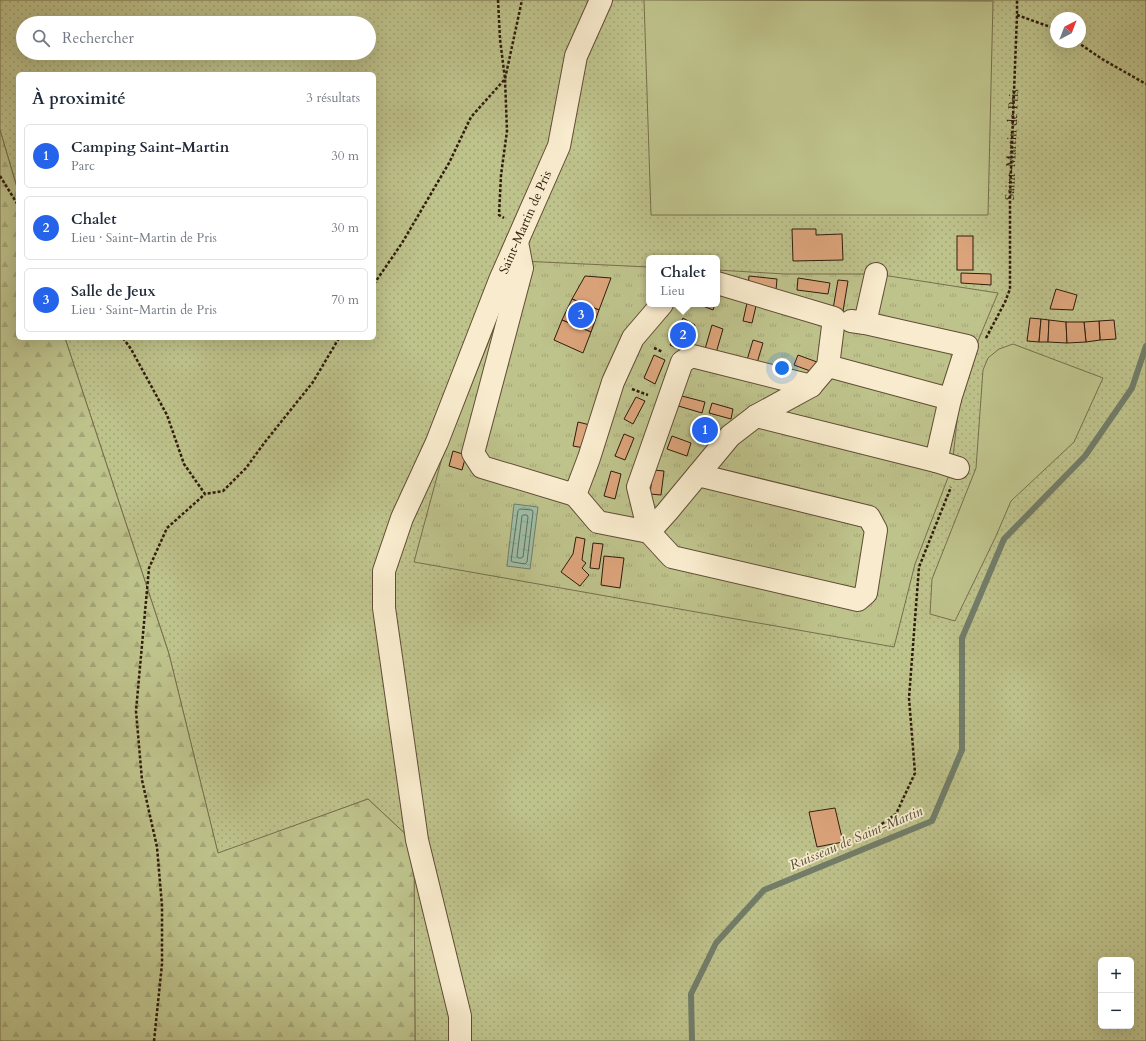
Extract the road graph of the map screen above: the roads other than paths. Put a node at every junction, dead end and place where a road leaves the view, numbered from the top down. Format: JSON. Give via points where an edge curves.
{"nodes":[{"id":1,"x":601,"y":0,"type":"edge"},
{"id":2,"x":520,"y":236,"type":"junction"},
{"id":3,"x":876,"y":274,"type":"dead end"},
{"id":4,"x":720,"y":284,"type":"edge"},
{"id":5,"x":659,"y":307,"type":"edge"},
{"id":6,"x":834,"y":318,"type":"junction"},
{"id":7,"x":865,"y":323,"type":"junction"},
{"id":8,"x":828,"y":366,"type":"junction"},
{"id":9,"x":811,"y":386,"type":"junction"},
{"id":10,"x":950,"y":399,"type":"junction"},
{"id":11,"x":756,"y":416,"type":"junction"},
{"id":12,"x":936,"y":461,"type":"junction"},
{"id":13,"x":958,"y":468,"type":"road end"},
{"id":14,"x":698,"y":475,"type":"junction"},
{"id":15,"x":575,"y":495,"type":"junction"},
{"id":16,"x":649,"y":532,"type":"junction"},
{"id":17,"x":460,"y":1041,"type":"edge"}],
"edges":[{"from":1,"to":2,"type":"street","name":"Saint-Martin de Pris","via":[[576,56],[559,146]]},
{"from":2,"to":15,"type":"street","via":[[522,268],[473,453],[482,467]]},
{"from":2,"to":17,"type":"street","name":"Saint-Martin de Pris","via":[[500,280],[437,442],[402,518],[384,571],[384,608],[417,840],[460,1016]]},
{"from":3,"to":7,"type":"street"},
{"from":4,"to":6,"type":"street"},
{"from":5,"to":15,"type":"street","via":[[633,338],[613,382]]},
{"from":6,"to":7,"type":"street"},
{"from":6,"to":8,"type":"street"},
{"from":7,"to":10,"type":"street","via":[[967,346]]},
{"from":8,"to":9,"type":"street"},
{"from":8,"to":10,"type":"street"},
{"from":9,"to":11,"type":"street"},
{"from":9,"to":16,"type":"street","via":[[692,356],[682,362],[638,487]]},
{"from":10,"to":12,"type":"street"},
{"from":11,"to":12,"type":"street"},
{"from":11,"to":14,"type":"street","via":[[730,436]]},
{"from":12,"to":13,"type":"street"},
{"from":14,"to":16,"type":"street"},
{"from":14,"to":16,"type":"street","via":[[869,517],[876,530],[866,593],[858,600],[672,557]]},
{"from":15,"to":16,"type":"street","via":[[598,522]]}]}
